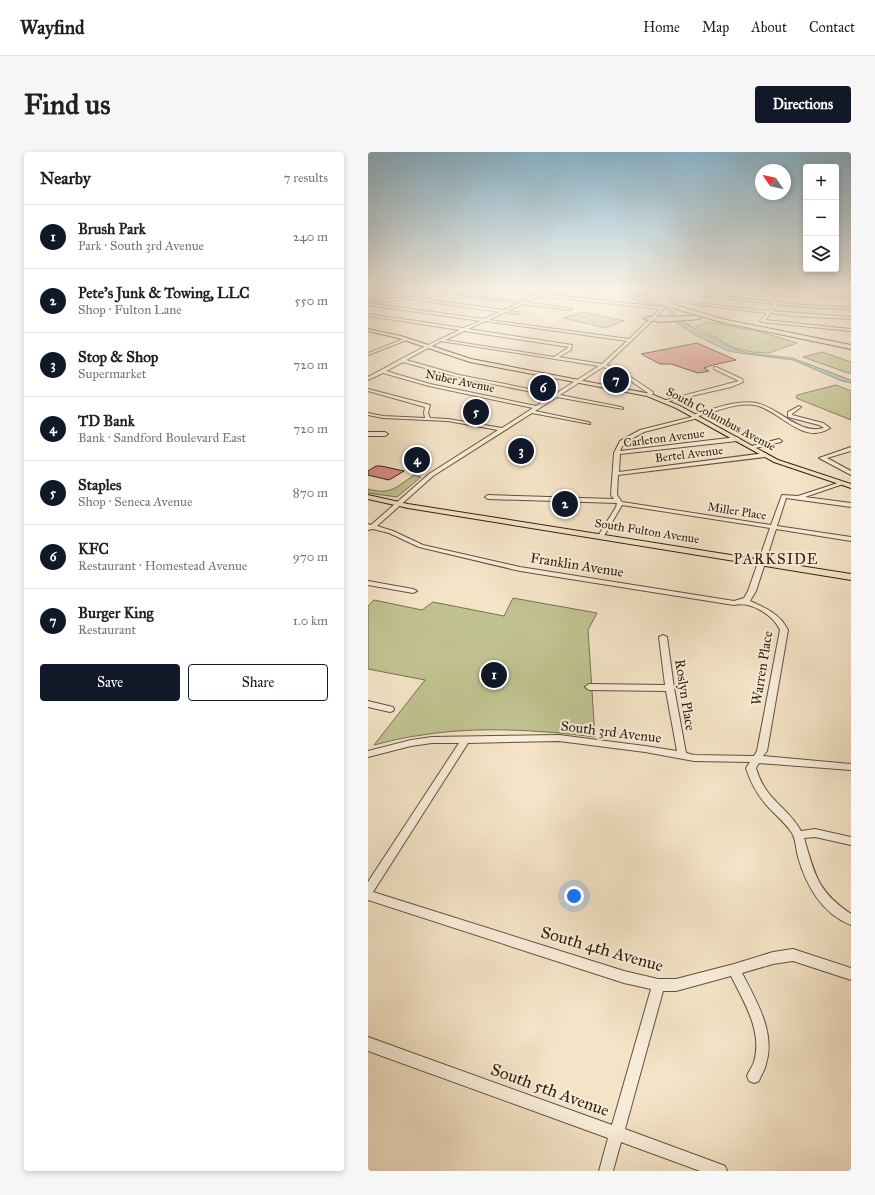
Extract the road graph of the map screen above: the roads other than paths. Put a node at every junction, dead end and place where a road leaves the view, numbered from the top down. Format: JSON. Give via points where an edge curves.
{"nodes":[{"id":1,"x":398,"y":338,"type":"edge"},
{"id":2,"x":446,"y":338,"type":"edge"},
{"id":3,"x":514,"y":338,"type":"edge"},
{"id":4,"x":610,"y":338,"type":"edge"},
{"id":5,"x":631,"y":338,"type":"edge"},
{"id":6,"x":810,"y":338,"type":"edge"},
{"id":7,"x":810,"y":338,"type":"edge"},
{"id":8,"x":407,"y":340,"type":"junction"},
{"id":9,"x":441,"y":340,"type":"junction"},
{"id":10,"x":628,"y":340,"type":"junction"},
{"id":11,"x":426,"y":346,"type":"junction"},
{"id":12,"x":851,"y":346,"type":"edge"},
{"id":13,"x":368,"y":354,"type":"edge"},
{"id":14,"x":555,"y":358,"type":"junction"},
{"id":15,"x":402,"y":360,"type":"junction"},
{"id":16,"x":601,"y":365,"type":"junction"},
{"id":17,"x":715,"y":368,"type":"dead end"},
{"id":18,"x":368,"y":370,"type":"edge"},
{"id":19,"x":381,"y":372,"type":"junction"},
{"id":20,"x":368,"y":379,"type":"edge"},
{"id":21,"x":578,"y":380,"type":"junction"},
{"id":22,"x":368,"y":390,"type":"edge"},
{"id":23,"x":555,"y":394,"type":"junction"},
{"id":24,"x":649,"y":395,"type":"junction"},
{"id":25,"x":665,"y":401,"type":"junction"},
{"id":26,"x":536,"y":407,"type":"junction"},
{"id":27,"x":799,"y":407,"type":"dead end"},
{"id":28,"x":622,"y":408,"type":"dead end"},
{"id":29,"x":530,"y":411,"type":"junction"},
{"id":30,"x":368,"y":414,"type":"edge"},
{"id":31,"x":695,"y":416,"type":"junction"},
{"id":32,"x":428,"y":418,"type":"junction"},
{"id":33,"x":588,"y":423,"type":"dead end"},
{"id":34,"x":501,"y":429,"type":"junction"},
{"id":35,"x":368,"y":434,"type":"edge"},
{"id":36,"x":385,"y":434,"type":"dead end"},
{"id":37,"x":737,"y":440,"type":"junction"},
{"id":38,"x":779,"y":441,"type":"dead end"},
{"id":39,"x":751,"y":447,"type":"junction"},
{"id":40,"x":851,"y":449,"type":"edge"},
{"id":41,"x":617,"y":453,"type":"junction"},
{"id":42,"x":765,"y":455,"type":"junction"},
{"id":43,"x":851,"y":473,"type":"edge"},
{"id":44,"x":616,"y":474,"type":"junction"},
{"id":45,"x":843,"y":483,"type":"junction"},
{"id":46,"x":851,"y":486,"type":"edge"},
{"id":47,"x":368,"y":497,"type":"edge"},
{"id":48,"x":488,"y":497,"type":"dead end"},
{"id":49,"x":797,"y":497,"type":"junction"},
{"id":50,"x":619,"y":502,"type":"junction"},
{"id":51,"x":399,"y":504,"type":"junction"},
{"id":52,"x":851,"y":505,"type":"edge"},
{"id":53,"x":369,"y":528,"type":"edge"},
{"id":54,"x":772,"y":528,"type":"junction"},
{"id":55,"x":601,"y":536,"type":"junction"},
{"id":56,"x":851,"y":539,"type":"edge"},
{"id":57,"x":761,"y":562,"type":"junction"},
{"id":58,"x":851,"y":577,"type":"edge"},
{"id":59,"x":368,"y":583,"type":"edge"},
{"id":60,"x":413,"y":591,"type":"dead end"},
{"id":61,"x":743,"y":601,"type":"junction"},
{"id":62,"x":664,"y":637,"type":"dead end"},
{"id":63,"x":589,"y":687,"type":"dead end"},
{"id":64,"x":670,"y":688,"type":"junction"},
{"id":65,"x":368,"y":704,"type":"edge"},
{"id":66,"x":390,"y":709,"type":"dead end"},
{"id":67,"x":466,"y":739,"type":"junction"},
{"id":68,"x":368,"y":754,"type":"edge"},
{"id":69,"x":682,"y":756,"type":"junction"},
{"id":70,"x":757,"y":759,"type":"junction"},
{"id":71,"x":851,"y":767,"type":"edge"},
{"id":72,"x":798,"y":834,"type":"junction"},
{"id":73,"x":851,"y":841,"type":"edge"},
{"id":74,"x":368,"y":891,"type":"edge"},
{"id":75,"x":368,"y":896,"type":"edge"},
{"id":76,"x":851,"y":920,"type":"edge"},
{"id":77,"x":734,"y":970,"type":"junction"},
{"id":78,"x":851,"y":974,"type":"edge"},
{"id":79,"x":658,"y":985,"type":"junction"},
{"id":80,"x":368,"y":1044,"type":"edge"},
{"id":81,"x":754,"y":1076,"type":"dead end"},
{"id":82,"x":617,"y":1134,"type":"junction"},
{"id":83,"x":606,"y":1171,"type":"edge"},
{"id":84,"x":720,"y":1171,"type":"edge"}],
"edges":[{"from":1,"to":8,"type":"main road","name":"South Columbus Avenue"},
{"from":2,"to":9,"type":"street"},
{"from":3,"to":14,"type":"street","via":[[571,346]]},
{"from":4,"to":10,"type":"street"},
{"from":5,"to":10,"type":"street"},
{"from":6,"to":12,"type":"highway"},
{"from":7,"to":12,"type":"highway"},
{"from":8,"to":11,"type":"main road","name":"South Columbus Avenue"},
{"from":8,"to":13,"type":"street"},
{"from":9,"to":11,"type":"street"},
{"from":9,"to":14,"type":"street"},
{"from":10,"to":16,"type":"street"},
{"from":11,"to":15,"type":"street"},
{"from":11,"to":21,"type":"main road","name":"South Columbus Avenue","via":[[481,362]]},
{"from":14,"to":16,"type":"street"},
{"from":15,"to":19,"type":"street"},
{"from":15,"to":23,"type":"street","via":[[458,376]]},
{"from":16,"to":21,"type":"street"},
{"from":16,"to":24,"type":"street","via":[[619,371],[650,393]]},
{"from":17,"to":25,"type":"street","via":[[740,380],[740,383]]},
{"from":18,"to":19,"type":"street","name":"Nuber Avenue"},
{"from":19,"to":20,"type":"street"},
{"from":19,"to":26,"type":"street","name":"Nuber Avenue","via":[[429,385]]},
{"from":21,"to":23,"type":"street"},
{"from":21,"to":24,"type":"main road","name":"South Columbus Avenue"},
{"from":22,"to":32,"type":"street","via":[[428,406]]},
{"from":23,"to":26,"type":"street"},
{"from":23,"to":28,"type":"street"},
{"from":24,"to":25,"type":"main road","name":"South Columbus Avenue"},
{"from":25,"to":31,"type":"main road","name":"South Columbus Avenue"},
{"from":26,"to":29,"type":"street"},
{"from":27,"to":31,"type":"street","via":[[790,413],[790,416],[828,428],[812,432],[760,405],[743,404]]},
{"from":29,"to":33,"type":"street"},
{"from":29,"to":34,"type":"street"},
{"from":30,"to":32,"type":"street"},
{"from":31,"to":37,"type":"main road","name":"South Columbus Avenue"},
{"from":31,"to":41,"type":"street","via":[[630,436],[622,442]]},
{"from":32,"to":34,"type":"street"},
{"from":34,"to":51,"type":"street","via":[[431,475]]},
{"from":35,"to":36,"type":"street"},
{"from":37,"to":39,"type":"main road","name":"South Columbus Avenue"},
{"from":37,"to":41,"type":"street","name":"Carleton Avenue"},
{"from":38,"to":39,"type":"street"},
{"from":39,"to":42,"type":"main road","name":"South Columbus Avenue"},
{"from":40,"to":43,"type":"street","via":[[822,458]]},
{"from":41,"to":44,"type":"street"},
{"from":42,"to":44,"type":"street","name":"Bertel Avenue"},
{"from":42,"to":45,"type":"main road","name":"South Columbus Avenue","via":[[789,467]]},
{"from":44,"to":50,"type":"street","via":[[614,495]]},
{"from":45,"to":46,"type":"main road","name":"South Columbus Avenue"},
{"from":45,"to":49,"type":"street"},
{"from":47,"to":51,"type":"main road","name":"South Fulton Avenue"},
{"from":48,"to":50,"type":"street","name":"Miller Place"},
{"from":49,"to":52,"type":"street"},
{"from":49,"to":54,"type":"street","via":[[784,496]]},
{"from":50,"to":54,"type":"street","name":"Miller Place"},
{"from":50,"to":55,"type":"street","via":[[619,507]]},
{"from":51,"to":53,"type":"street"},
{"from":51,"to":55,"type":"main road","name":"South Fulton Avenue"},
{"from":53,"to":61,"type":"street","name":"Franklin Avenue","via":[[391,532],[421,546],[520,569],[726,603]]},
{"from":54,"to":56,"type":"street","name":"Miller Place"},
{"from":54,"to":57,"type":"street"},
{"from":55,"to":57,"type":"main road","name":"South Fulton Avenue"},
{"from":57,"to":58,"type":"main road","name":"South Fulton Avenue"},
{"from":57,"to":61,"type":"street","via":[[749,597]]},
{"from":59,"to":60,"type":"street"},
{"from":61,"to":70,"type":"street","name":"Warren Place","via":[[772,615],[784,630],[762,751]]},
{"from":62,"to":64,"type":"street","name":"Roslyn Place"},
{"from":63,"to":64,"type":"street"},
{"from":64,"to":69,"type":"street","name":"Roslyn Place"},
{"from":65,"to":66,"type":"street"},
{"from":67,"to":68,"type":"street","name":"South 3rd Avenue","via":[[411,743]]},
{"from":67,"to":69,"type":"street","name":"South 3rd Avenue","via":[[559,738]]},
{"from":67,"to":74,"type":"street"},
{"from":69,"to":70,"type":"street","name":"South 3rd Avenue","via":[[718,760]]},
{"from":70,"to":71,"type":"street","name":"South 3rd Avenue"},
{"from":70,"to":72,"type":"street","name":"Warren Place","via":[[751,768],[758,788]]},
{"from":72,"to":73,"type":"street","via":[[815,833]]},
{"from":72,"to":76,"type":"street","via":[[818,892],[832,909]]},
{"from":75,"to":79,"type":"street","name":"South 4th Avenue"},
{"from":77,"to":78,"type":"street","name":"South 4th Avenue","via":[[773,958],[794,956]]},
{"from":77,"to":79,"type":"street","name":"South 4th Avenue","via":[[688,983]]},
{"from":77,"to":81,"type":"street","via":[[756,1015],[763,1042],[761,1066]]},
{"from":79,"to":82,"type":"street"},
{"from":80,"to":82,"type":"street","name":"South 5th Avenue"},
{"from":82,"to":83,"type":"street"},
{"from":82,"to":84,"type":"street","name":"South 5th Avenue"}]}
